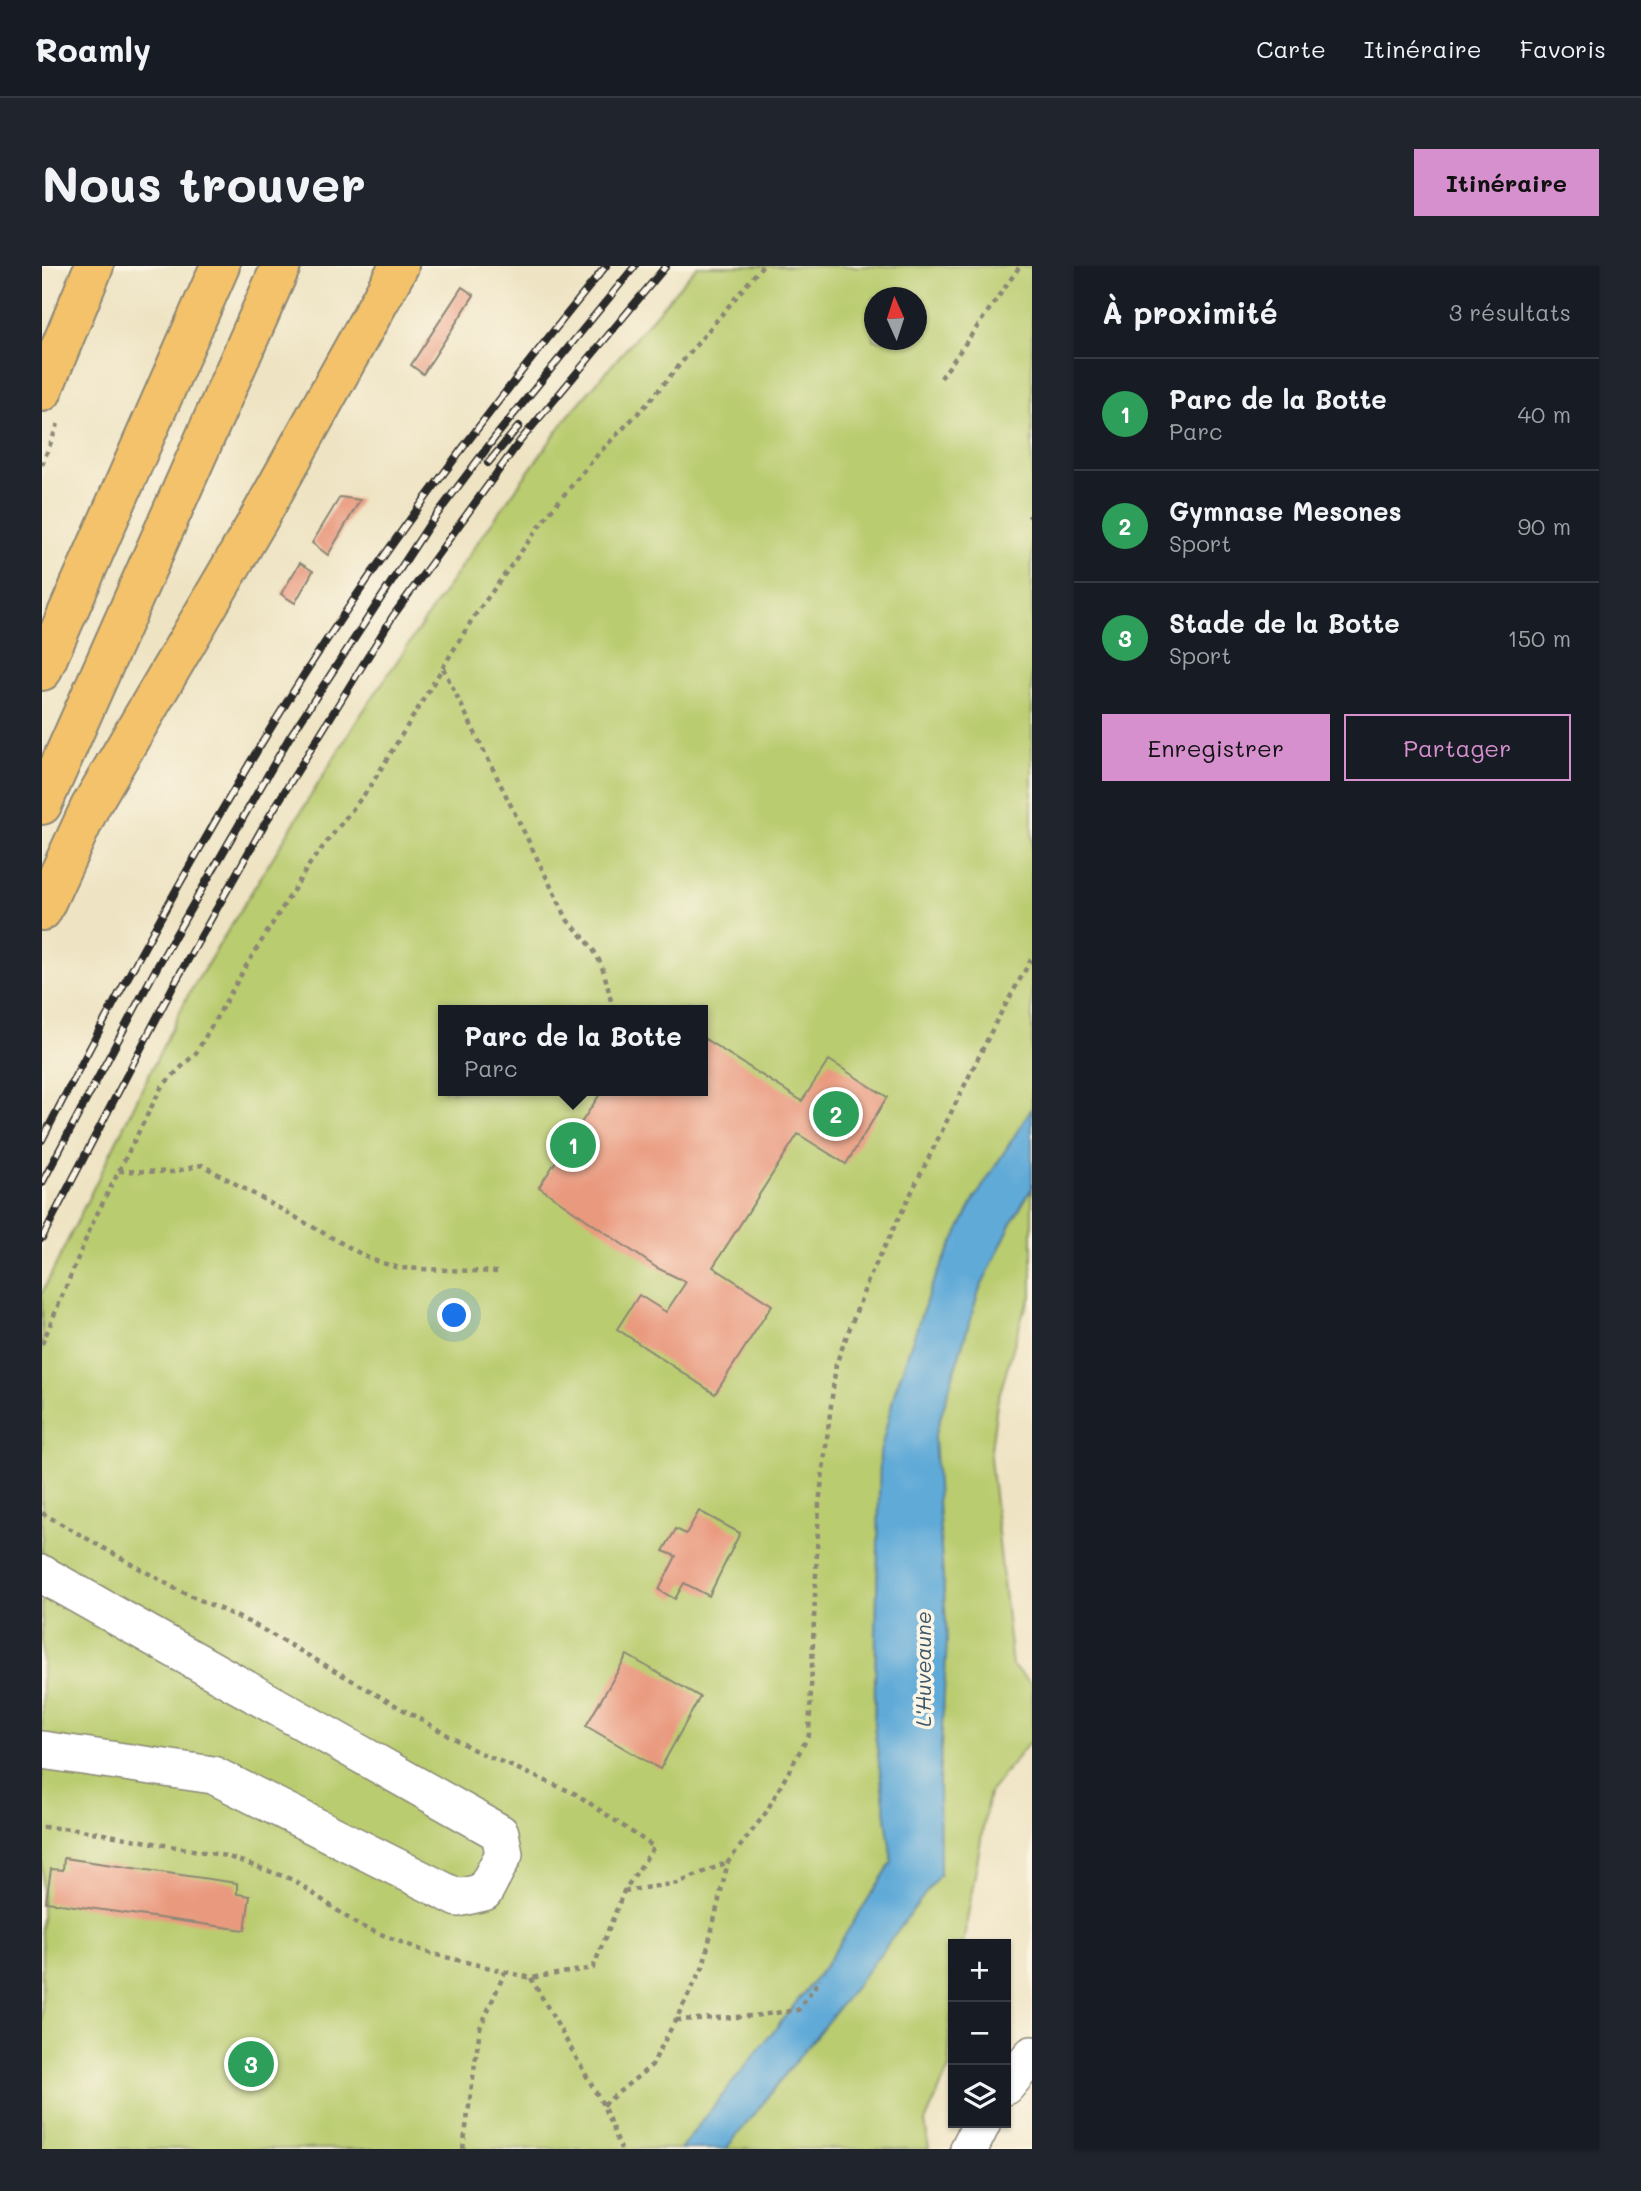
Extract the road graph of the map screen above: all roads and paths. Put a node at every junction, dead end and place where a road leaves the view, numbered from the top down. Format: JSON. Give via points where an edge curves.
{"nodes":[{"id":1,"x":94,"y":266,"type":"edge"},
{"id":2,"x":220,"y":266,"type":"edge"},
{"id":3,"x":281,"y":266,"type":"edge"},
{"id":4,"x":399,"y":266,"type":"edge"},
{"id":5,"x":762,"y":266,"type":"edge"},
{"id":6,"x":1020,"y":266,"type":"edge"},
{"id":7,"x":941,"y":378,"type":"dead end"},
{"id":8,"x":42,"y":391,"type":"edge"},
{"id":9,"x":443,"y":668,"type":"junction"},
{"id":10,"x":42,"y":671,"type":"edge"},
{"id":11,"x":42,"y":805,"type":"edge"},
{"id":12,"x":42,"y":911,"type":"edge"},
{"id":13,"x":1032,"y":958,"type":"edge"},
{"id":14,"x":612,"y":1005,"type":"edge"},
{"id":15,"x":120,"y":1171,"type":"junction"},
{"id":16,"x":497,"y":1272,"type":"dead end"},
{"id":17,"x":42,"y":1344,"type":"edge"},
{"id":18,"x":42,"y":1574,"type":"edge"},
{"id":19,"x":42,"y":1750,"type":"edge"},
{"id":20,"x":728,"y":1862,"type":"junction"},
{"id":21,"x":624,"y":1891,"type":"dead end"},
{"id":22,"x":505,"y":1972,"type":"dead end"},
{"id":23,"x":531,"y":1978,"type":"dead end"},
{"id":24,"x":820,"y":1979,"type":"dead end"},
{"id":25,"x":675,"y":2021,"type":"junction"},
{"id":26,"x":1032,"y":2055,"type":"edge"},
{"id":27,"x":1011,"y":2080,"type":"edge"},
{"id":28,"x":603,"y":2105,"type":"junction"},
{"id":29,"x":980,"y":2128,"type":"edge"},
{"id":30,"x":463,"y":2149,"type":"edge"},
{"id":31,"x":621,"y":2149,"type":"edge"},
{"id":32,"x":969,"y":2149,"type":"edge"}],
"edges":[{"from":1,"to":8,"type":"main road"},
{"from":2,"to":10,"type":"main road"},
{"from":3,"to":11,"type":"main road"},
{"from":4,"to":12,"type":"main road","via":[[257,522],[90,807]]},
{"from":5,"to":9,"type":"path","via":[[552,509],[473,618]]},
{"from":6,"to":7,"type":"path"},
{"from":9,"to":14,"type":"path","via":[[568,921],[602,962]]},
{"from":9,"to":15,"type":"path","via":[[370,787],[311,862],[196,1053],[162,1086]]},
{"from":13,"to":20,"type":"path","via":[[869,1278],[836,1364],[819,1504],[809,1735],[765,1814]]},
{"from":15,"to":16,"type":"path","via":[[173,1172],[202,1166],[370,1259],[399,1268]]},
{"from":15,"to":17,"type":"path","via":[[93,1222]]},
{"from":18,"to":19,"type":"lane","via":[[500,1833],[504,1854],[484,1892],[457,1898],[212,1775]]},
{"from":20,"to":21,"type":"path","via":[[678,1883]]},
{"from":20,"to":25,"type":"path","via":[[703,1967]]},
{"from":22,"to":30,"type":"path","via":[[480,2028]]},
{"from":23,"to":28,"type":"path"},
{"from":24,"to":25,"type":"path","via":[[798,2010]]},
{"from":25,"to":28,"type":"path","via":[[652,2065]]},
{"from":26,"to":27,"type":"lane"},
{"from":28,"to":31,"type":"path"},
{"from":29,"to":32,"type":"lane"}]}
